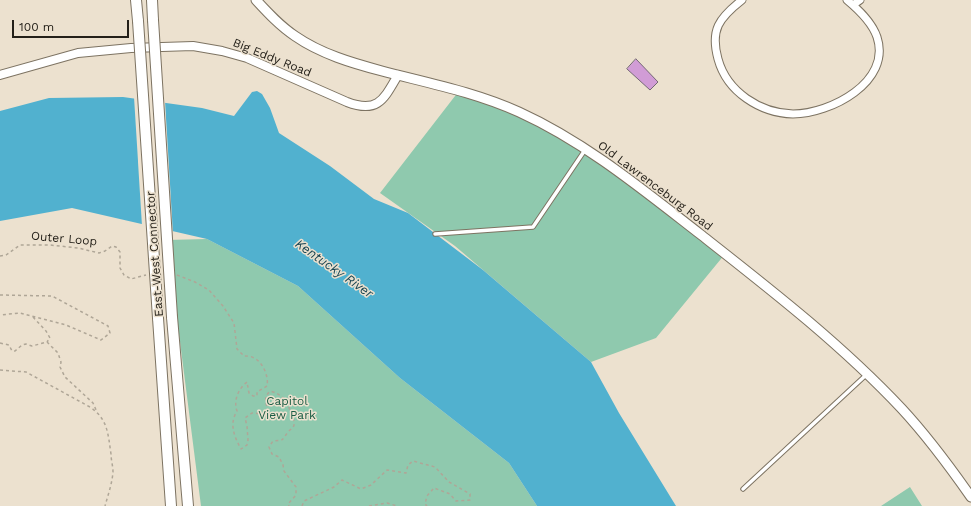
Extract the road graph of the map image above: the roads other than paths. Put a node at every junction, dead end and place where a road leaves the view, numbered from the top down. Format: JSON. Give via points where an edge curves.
{"nodes":[{"id":1,"x":136,"y":0,"type":"edge"},
{"id":2,"x":152,"y":0,"type":"edge"},
{"id":3,"x":256,"y":0,"type":"edge"},
{"id":4,"x":742,"y":0,"type":"edge"},
{"id":5,"x":860,"y":0,"type":"edge"},
{"id":6,"x":850,"y":3,"type":"edge"},
{"id":7,"x":0,"y":74,"type":"edge"},
{"id":8,"x":398,"y":75,"type":"junction"},
{"id":9,"x":586,"y":149,"type":"junction"},
{"id":10,"x":435,"y":234,"type":"dead end"},
{"id":11,"x":867,"y":374,"type":"junction"},
{"id":12,"x":743,"y":489,"type":"dead end"},
{"id":13,"x":971,"y":497,"type":"edge"},
{"id":14,"x":171,"y":506,"type":"edge"},
{"id":15,"x":188,"y":506,"type":"edge"}],
"edges":[{"from":1,"to":14,"type":"main road","name":"East-West Connector","bridge":true},
{"from":2,"to":15,"type":"main road","name":"East-West Connector","bridge":true,"via":[[172,317]]},
{"from":3,"to":8,"type":"main road","name":"Old Lawrenceburg Road","via":[[296,37],[324,52]]},
{"from":4,"to":6,"type":"street","via":[[725,14],[716,28],[715,44],[721,69],[730,84],[751,102],[770,111],[794,114],[818,110],[842,100],[864,86],[876,68],[879,58],[877,38],[873,28]]},
{"from":5,"to":6,"type":"street"},
{"from":7,"to":8,"type":"street","name":"Big Eddy Road","via":[[78,52],[193,46],[247,58],[362,107],[380,102]]},
{"from":8,"to":9,"type":"main road","name":"Old Lawrenceburg Road","via":[[504,105],[546,125]]},
{"from":9,"to":10,"type":"lane","via":[[533,227]]},
{"from":9,"to":11,"type":"main road","name":"Old Lawrenceburg Road","via":[[636,184],[794,309]]},
{"from":11,"to":12,"type":"lane"},
{"from":11,"to":13,"type":"main road","name":"Old Lawrenceburg Road","via":[[903,410]]}]}
